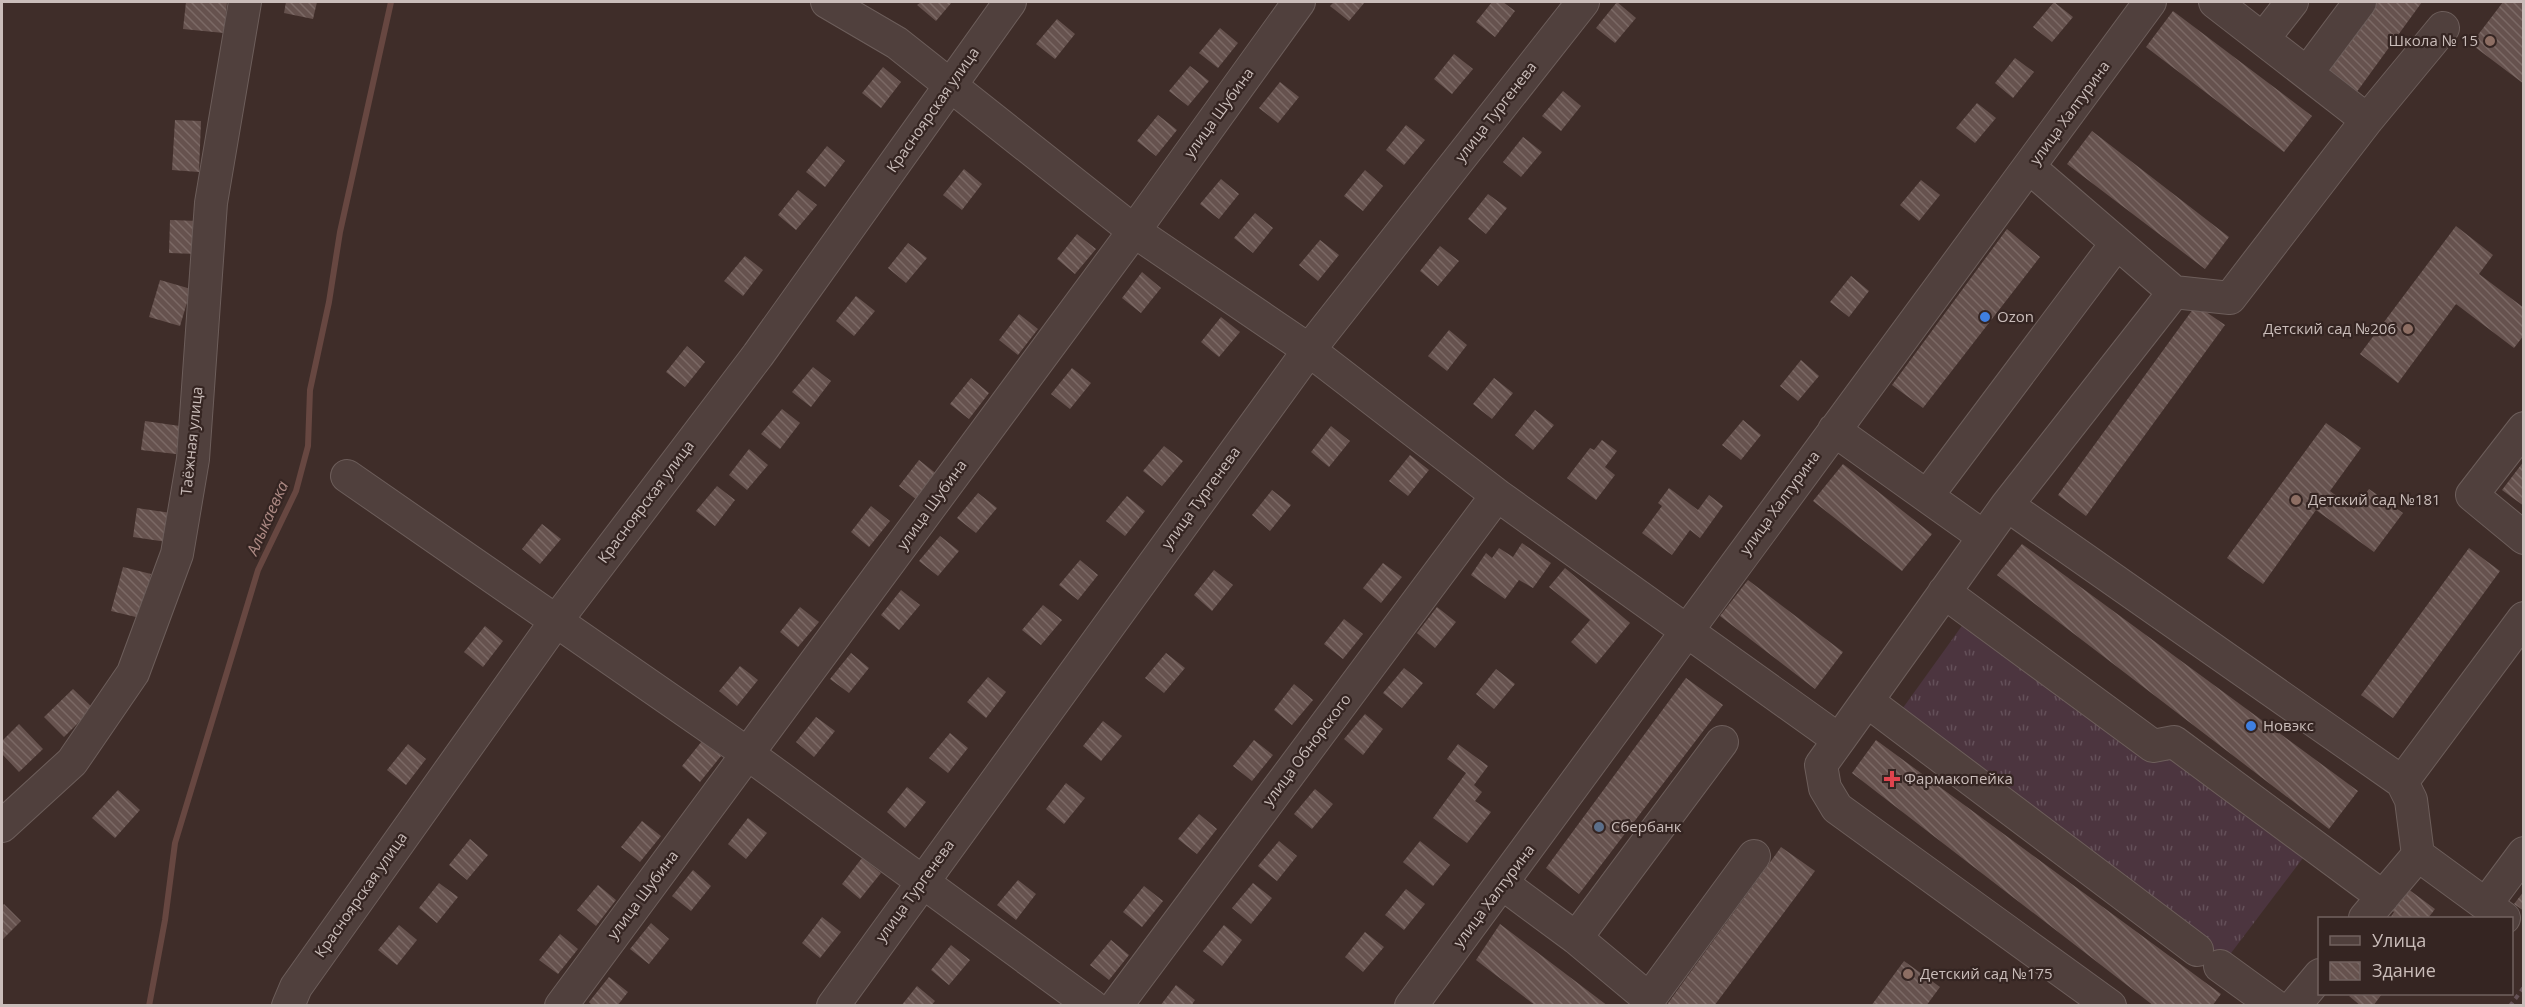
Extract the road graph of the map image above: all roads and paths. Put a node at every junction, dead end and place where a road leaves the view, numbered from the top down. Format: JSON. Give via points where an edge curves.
{"nodes":[{"id":1,"x":245,"y":2,"type":"edge"},
{"id":2,"x":827,"y":2,"type":"edge"},
{"id":3,"x":1010,"y":2,"type":"edge"},
{"id":4,"x":1299,"y":2,"type":"edge"},
{"id":5,"x":1583,"y":2,"type":"edge"},
{"id":6,"x":2215,"y":2,"type":"edge"},
{"id":7,"x":2292,"y":2,"type":"edge"},
{"id":8,"x":2360,"y":2,"type":"edge"},
{"id":9,"x":2147,"y":3,"type":"edge"},
{"id":10,"x":2443,"y":28,"type":"dead end"},
{"id":11,"x":2264,"y":39,"type":"junction"},
{"id":12,"x":2307,"y":73,"type":"junction"},
{"id":13,"x":950,"y":86,"type":"junction"},
{"id":14,"x":2367,"y":120,"type":"junction"},
{"id":15,"x":2030,"y":168,"type":"junction"},
{"id":16,"x":1134,"y":231,"type":"junction"},
{"id":17,"x":2116,"y":244,"type":"junction"},
{"id":18,"x":2174,"y":292,"type":"junction"},
{"id":19,"x":1309,"y":350,"type":"junction"},
{"id":20,"x":2523,"y":428,"type":"edge"},
{"id":21,"x":1834,"y":430,"type":"junction"},
{"id":22,"x":347,"y":476,"type":"dead end"},
{"id":23,"x":1497,"y":495,"type":"junction"},
{"id":24,"x":1927,"y":496,"type":"junction"},
{"id":25,"x":2007,"y":505,"type":"junction"},
{"id":26,"x":1984,"y":537,"type":"junction"},
{"id":27,"x":2523,"y":538,"type":"edge"},
{"id":28,"x":1944,"y":592,"type":"junction"},
{"id":29,"x":2523,"y":618,"type":"edge"},
{"id":30,"x":556,"y":621,"type":"junction"},
{"id":31,"x":1686,"y":632,"type":"junction"},
{"id":32,"x":1867,"y":701,"type":"junction"},
{"id":33,"x":1839,"y":740,"type":"junction"},
{"id":34,"x":1722,"y":742,"type":"dead end"},
{"id":35,"x":747,"y":754,"type":"junction"},
{"id":36,"x":2402,"y":782,"type":"junction"},
{"id":37,"x":2,"y":826,"type":"edge"},
{"id":38,"x":2523,"y":853,"type":"edge"},
{"id":39,"x":2418,"y":855,"type":"junction"},
{"id":40,"x":1754,"y":856,"type":"dead end"},
{"id":41,"x":922,"y":881,"type":"junction"},
{"id":42,"x":1503,"y":884,"type":"junction"},
{"id":43,"x":2374,"y":908,"type":"edge"},
{"id":44,"x":2495,"y":911,"type":"edge"},
{"id":45,"x":1576,"y":938,"type":"junction"},
{"id":46,"x":2318,"y":976,"type":"edge"},
{"id":47,"x":2523,"y":987,"type":"edge"},
{"id":48,"x":288,"y":1005,"type":"edge"},
{"id":49,"x":561,"y":1005,"type":"edge"},
{"id":50,"x":833,"y":1005,"type":"edge"},
{"id":51,"x":1092,"y":1005,"type":"edge"},
{"id":52,"x":1116,"y":1005,"type":"edge"},
{"id":53,"x":1412,"y":1005,"type":"edge"},
{"id":54,"x":2110,"y":1005,"type":"edge"},
{"id":55,"x":2275,"y":1005,"type":"edge"},
{"id":56,"x":2294,"y":1005,"type":"edge"},
{"id":57,"x":2510,"y":1005,"type":"edge"}],
"edges":[{"from":1,"to":37,"type":"street","name":"Таёжная улица","via":[[211,204],[193,459],[177,554],[133,674],[72,762]]},
{"from":2,"to":13,"type":"street","via":[[897,43]]},
{"from":3,"to":13,"type":"street","name":"Красноярская улица"},
{"from":4,"to":16,"type":"street","name":"улица Шубина"},
{"from":5,"to":19,"type":"street","name":"улица Тургенева"},
{"from":6,"to":11,"type":"street"},
{"from":7,"to":11,"type":"street"},
{"from":8,"to":12,"type":"street"},
{"from":9,"to":15,"type":"street","name":"улица Халтурина"},
{"from":10,"to":14,"type":"street"},
{"from":11,"to":12,"type":"street"},
{"from":12,"to":14,"type":"street"},
{"from":13,"to":16,"type":"street"},
{"from":13,"to":30,"type":"street","name":"Красноярская улица","via":[[758,355]]},
{"from":14,"to":18,"type":"street","via":[[2230,298]]},
{"from":15,"to":17,"type":"street"},
{"from":15,"to":21,"type":"street","name":"улица Халтурина"},
{"from":16,"to":19,"type":"street"},
{"from":16,"to":35,"type":"street","name":"улица Шубина"},
{"from":17,"to":18,"type":"street"},
{"from":17,"to":24,"type":"street"},
{"from":18,"to":25,"type":"street"},
{"from":19,"to":23,"type":"street"},
{"from":19,"to":41,"type":"street","name":"улица Тургенева"},
{"from":20,"to":27,"type":"street","via":[[2472,495]]},
{"from":21,"to":24,"type":"street"},
{"from":21,"to":31,"type":"street","name":"улица Халтурина"},
{"from":22,"to":30,"type":"street"},
{"from":23,"to":31,"type":"street"},
{"from":23,"to":52,"type":"street","name":"улица Обнорского"},
{"from":24,"to":26,"type":"street"},
{"from":25,"to":26,"type":"street"},
{"from":25,"to":36,"type":"street"},
{"from":26,"to":28,"type":"street"},
{"from":28,"to":32,"type":"street"},
{"from":28,"to":43,"type":"street","via":[[2153,746],[2174,742]]},
{"from":29,"to":36,"type":"street"},
{"from":30,"to":35,"type":"street"},
{"from":30,"to":48,"type":"street","name":"Красноярская улица","via":[[296,987]]},
{"from":31,"to":33,"type":"street"},
{"from":31,"to":42,"type":"street","name":"улица Халтурина"},
{"from":32,"to":33,"type":"street"},
{"from":32,"to":55,"type":"street"},
{"from":33,"to":54,"type":"street","via":[[1821,765],[1824,788],[1837,808]]},
{"from":34,"to":45,"type":"street"},
{"from":35,"to":41,"type":"street"},
{"from":35,"to":49,"type":"street","name":"улица Шубина"},
{"from":36,"to":39,"type":"street","via":[[2412,800]]},
{"from":38,"to":44,"type":"street"},
{"from":39,"to":43,"type":"street"},
{"from":39,"to":44,"type":"street"},
{"from":40,"to":45,"type":"street","via":[[1649,999]]},
{"from":41,"to":50,"type":"street","name":"улица Тургенева"},
{"from":41,"to":51,"type":"street"},
{"from":42,"to":45,"type":"street"},
{"from":42,"to":53,"type":"street","name":"улица Халтурина"},
{"from":46,"to":56,"type":"street"},
{"from":47,"to":57,"type":"path"}]}
